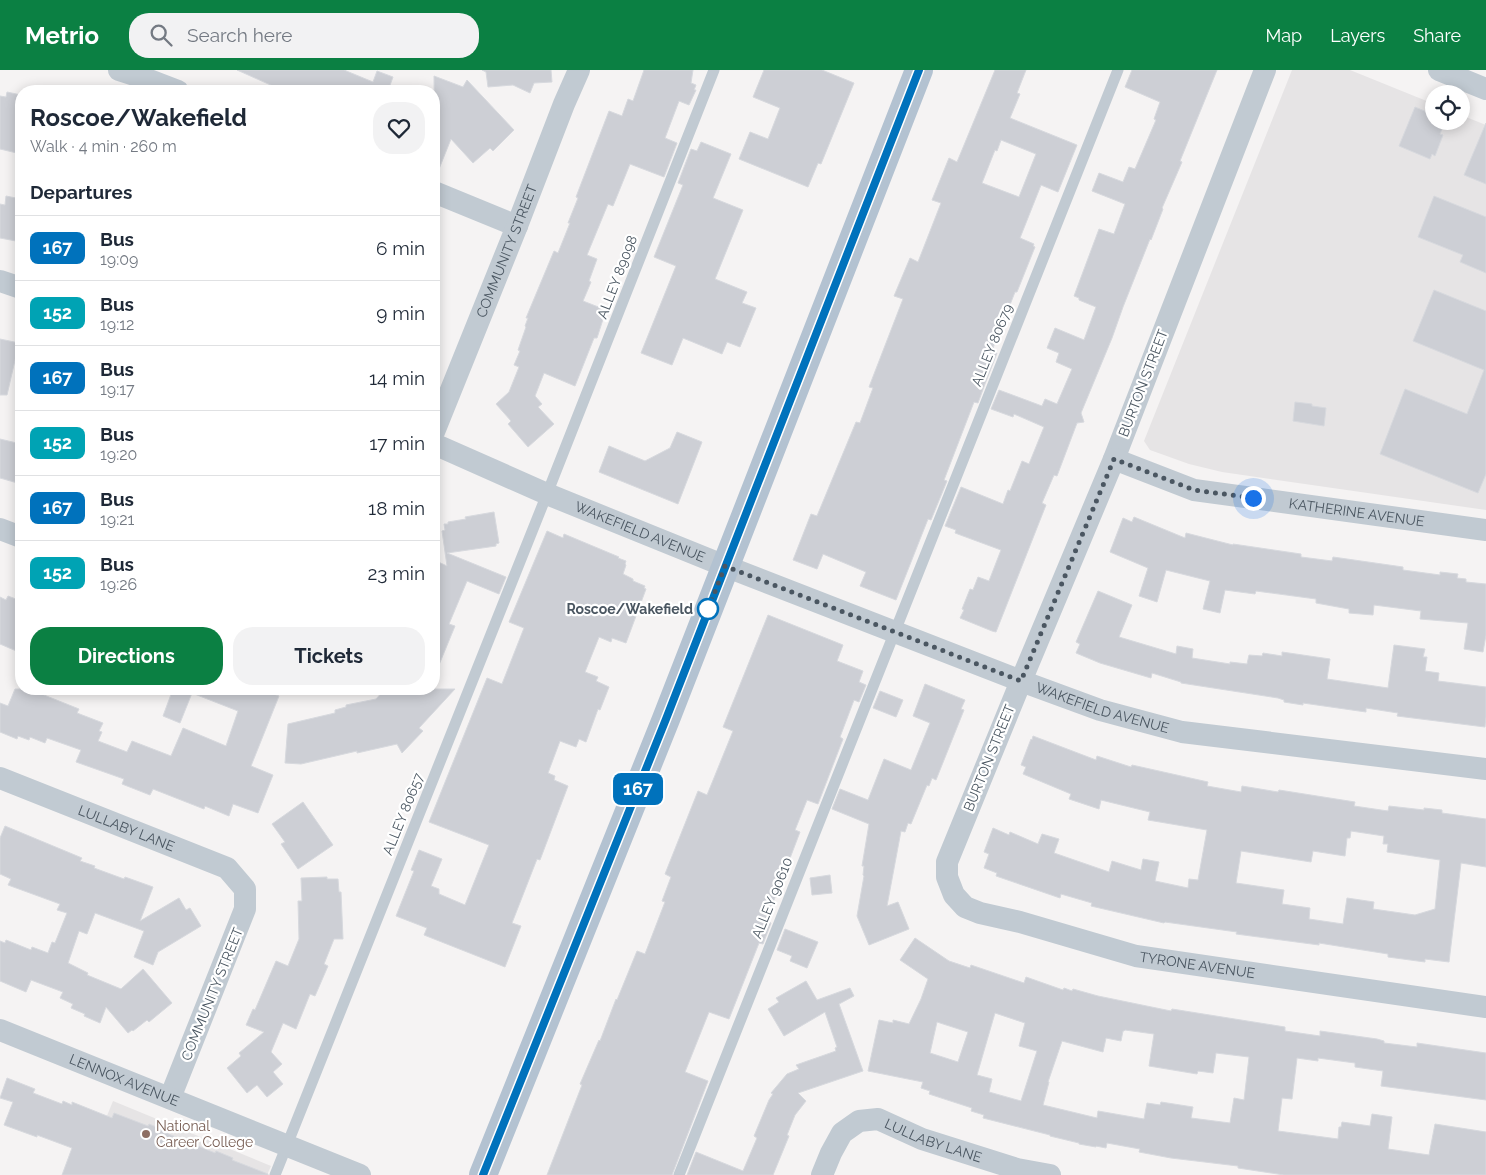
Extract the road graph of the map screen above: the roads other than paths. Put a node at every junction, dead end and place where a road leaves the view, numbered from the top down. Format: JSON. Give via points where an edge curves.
{"nodes":[{"id":1,"x":119,"y":70,"type":"edge"},
{"id":2,"x":579,"y":70,"type":"edge"},
{"id":3,"x":714,"y":70,"type":"edge"},
{"id":4,"x":919,"y":70,"type":"edge"},
{"id":5,"x":1118,"y":70,"type":"edge"},
{"id":6,"x":1265,"y":70,"type":"edge"},
{"id":7,"x":1439,"y":70,"type":"edge"},
{"id":8,"x":162,"y":85,"type":"edge"},
{"id":9,"x":1486,"y":88,"type":"edge"},
{"id":10,"x":440,"y":194,"type":"edge"},
{"id":11,"x":517,"y":226,"type":"junction"},
{"id":12,"x":0,"y":281,"type":"edge"},
{"id":13,"x":15,"y":286,"type":"edge"},
{"id":14,"x":440,"y":417,"type":"edge"},
{"id":15,"x":440,"y":447,"type":"edge"},
{"id":16,"x":1114,"y":459,"type":"junction"},
{"id":17,"x":547,"y":494,"type":"junction"},
{"id":18,"x":0,"y":529,"type":"edge"},
{"id":19,"x":1486,"y":530,"type":"edge"},
{"id":20,"x":15,"y":535,"type":"edge"},
{"id":21,"x":725,"y":566,"type":"junction"},
{"id":22,"x":894,"y":632,"type":"junction"},
{"id":23,"x":1021,"y":681,"type":"junction"},
{"id":24,"x":1486,"y":769,"type":"edge"},
{"id":25,"x":0,"y":778,"type":"edge"},
{"id":26,"x":947,"y":862,"type":"joint"},
{"id":27,"x":245,"y":889,"type":"joint"},
{"id":28,"x":1486,"y":1007,"type":"edge"},
{"id":29,"x":0,"y":1030,"type":"edge"},
{"id":30,"x":170,"y":1098,"type":"junction"},
{"id":31,"x":287,"y":1146,"type":"junction"},
{"id":32,"x":276,"y":1175,"type":"edge"},
{"id":33,"x":360,"y":1175,"type":"edge"},
{"id":34,"x":483,"y":1175,"type":"edge"},
{"id":35,"x":679,"y":1175,"type":"edge"},
{"id":36,"x":822,"y":1175,"type":"edge"},
{"id":37,"x":1050,"y":1175,"type":"edge"}],
"edges":[{"from":1,"to":8,"type":"street"},
{"from":2,"to":11,"type":"street","name":"COMMUNITY STREET"},
{"from":3,"to":17,"type":"lane","name":"ALLEY 89098"},
{"from":4,"to":21,"type":"main road"},
{"from":5,"to":22,"type":"lane","name":"ALLEY 80679"},
{"from":6,"to":16,"type":"street","name":"BURTON STREET"},
{"from":7,"to":9,"type":"street"},
{"from":10,"to":11,"type":"street"},
{"from":11,"to":14,"type":"street","name":"COMMUNITY STREET"},
{"from":12,"to":13,"type":"street"},
{"from":15,"to":17,"type":"street","name":"WAKEFIELD AVENUE"},
{"from":16,"to":19,"type":"street","name":"KATHERINE AVENUE","via":[[1194,490]]},
{"from":16,"to":23,"type":"street","name":"BURTON STREET"},
{"from":17,"to":21,"type":"street","name":"WAKEFIELD AVENUE"},
{"from":17,"to":31,"type":"lane","name":"ALLEY 80657"},
{"from":18,"to":20,"type":"street"},
{"from":21,"to":22,"type":"street","name":"WAKEFIELD AVENUE"},
{"from":21,"to":34,"type":"main road"},
{"from":22,"to":23,"type":"street","name":"WAKEFIELD AVENUE"},
{"from":22,"to":35,"type":"lane","name":"ALLEY 90610"},
{"from":23,"to":24,"type":"street","name":"WAKEFIELD AVENUE","via":[[1100,710],[1182,732]]},
{"from":23,"to":26,"type":"street","name":"BURTON STREET"},
{"from":25,"to":27,"type":"street","name":"LULLABY LANE","via":[[227,868]]},
{"from":26,"to":28,"type":"street","name":"TYRONE AVENUE","via":[[947,876],[954,895],[965,907],[1127,953]]},
{"from":27,"to":30,"type":"street","name":"COMMUNITY STREET","via":[[246,909]]},
{"from":29,"to":30,"type":"street","name":"LENNOX AVENUE"},
{"from":30,"to":31,"type":"street","name":"LENNOX AVENUE"},
{"from":31,"to":32,"type":"lane","name":"ALLEY 80657"},
{"from":31,"to":33,"type":"street","name":"LENNOX AVENUE"},
{"from":36,"to":37,"type":"street","name":"LULLABY LANE","via":[[842,1133],[859,1121],[878,1120],[922,1139],[1017,1169]]}]}
